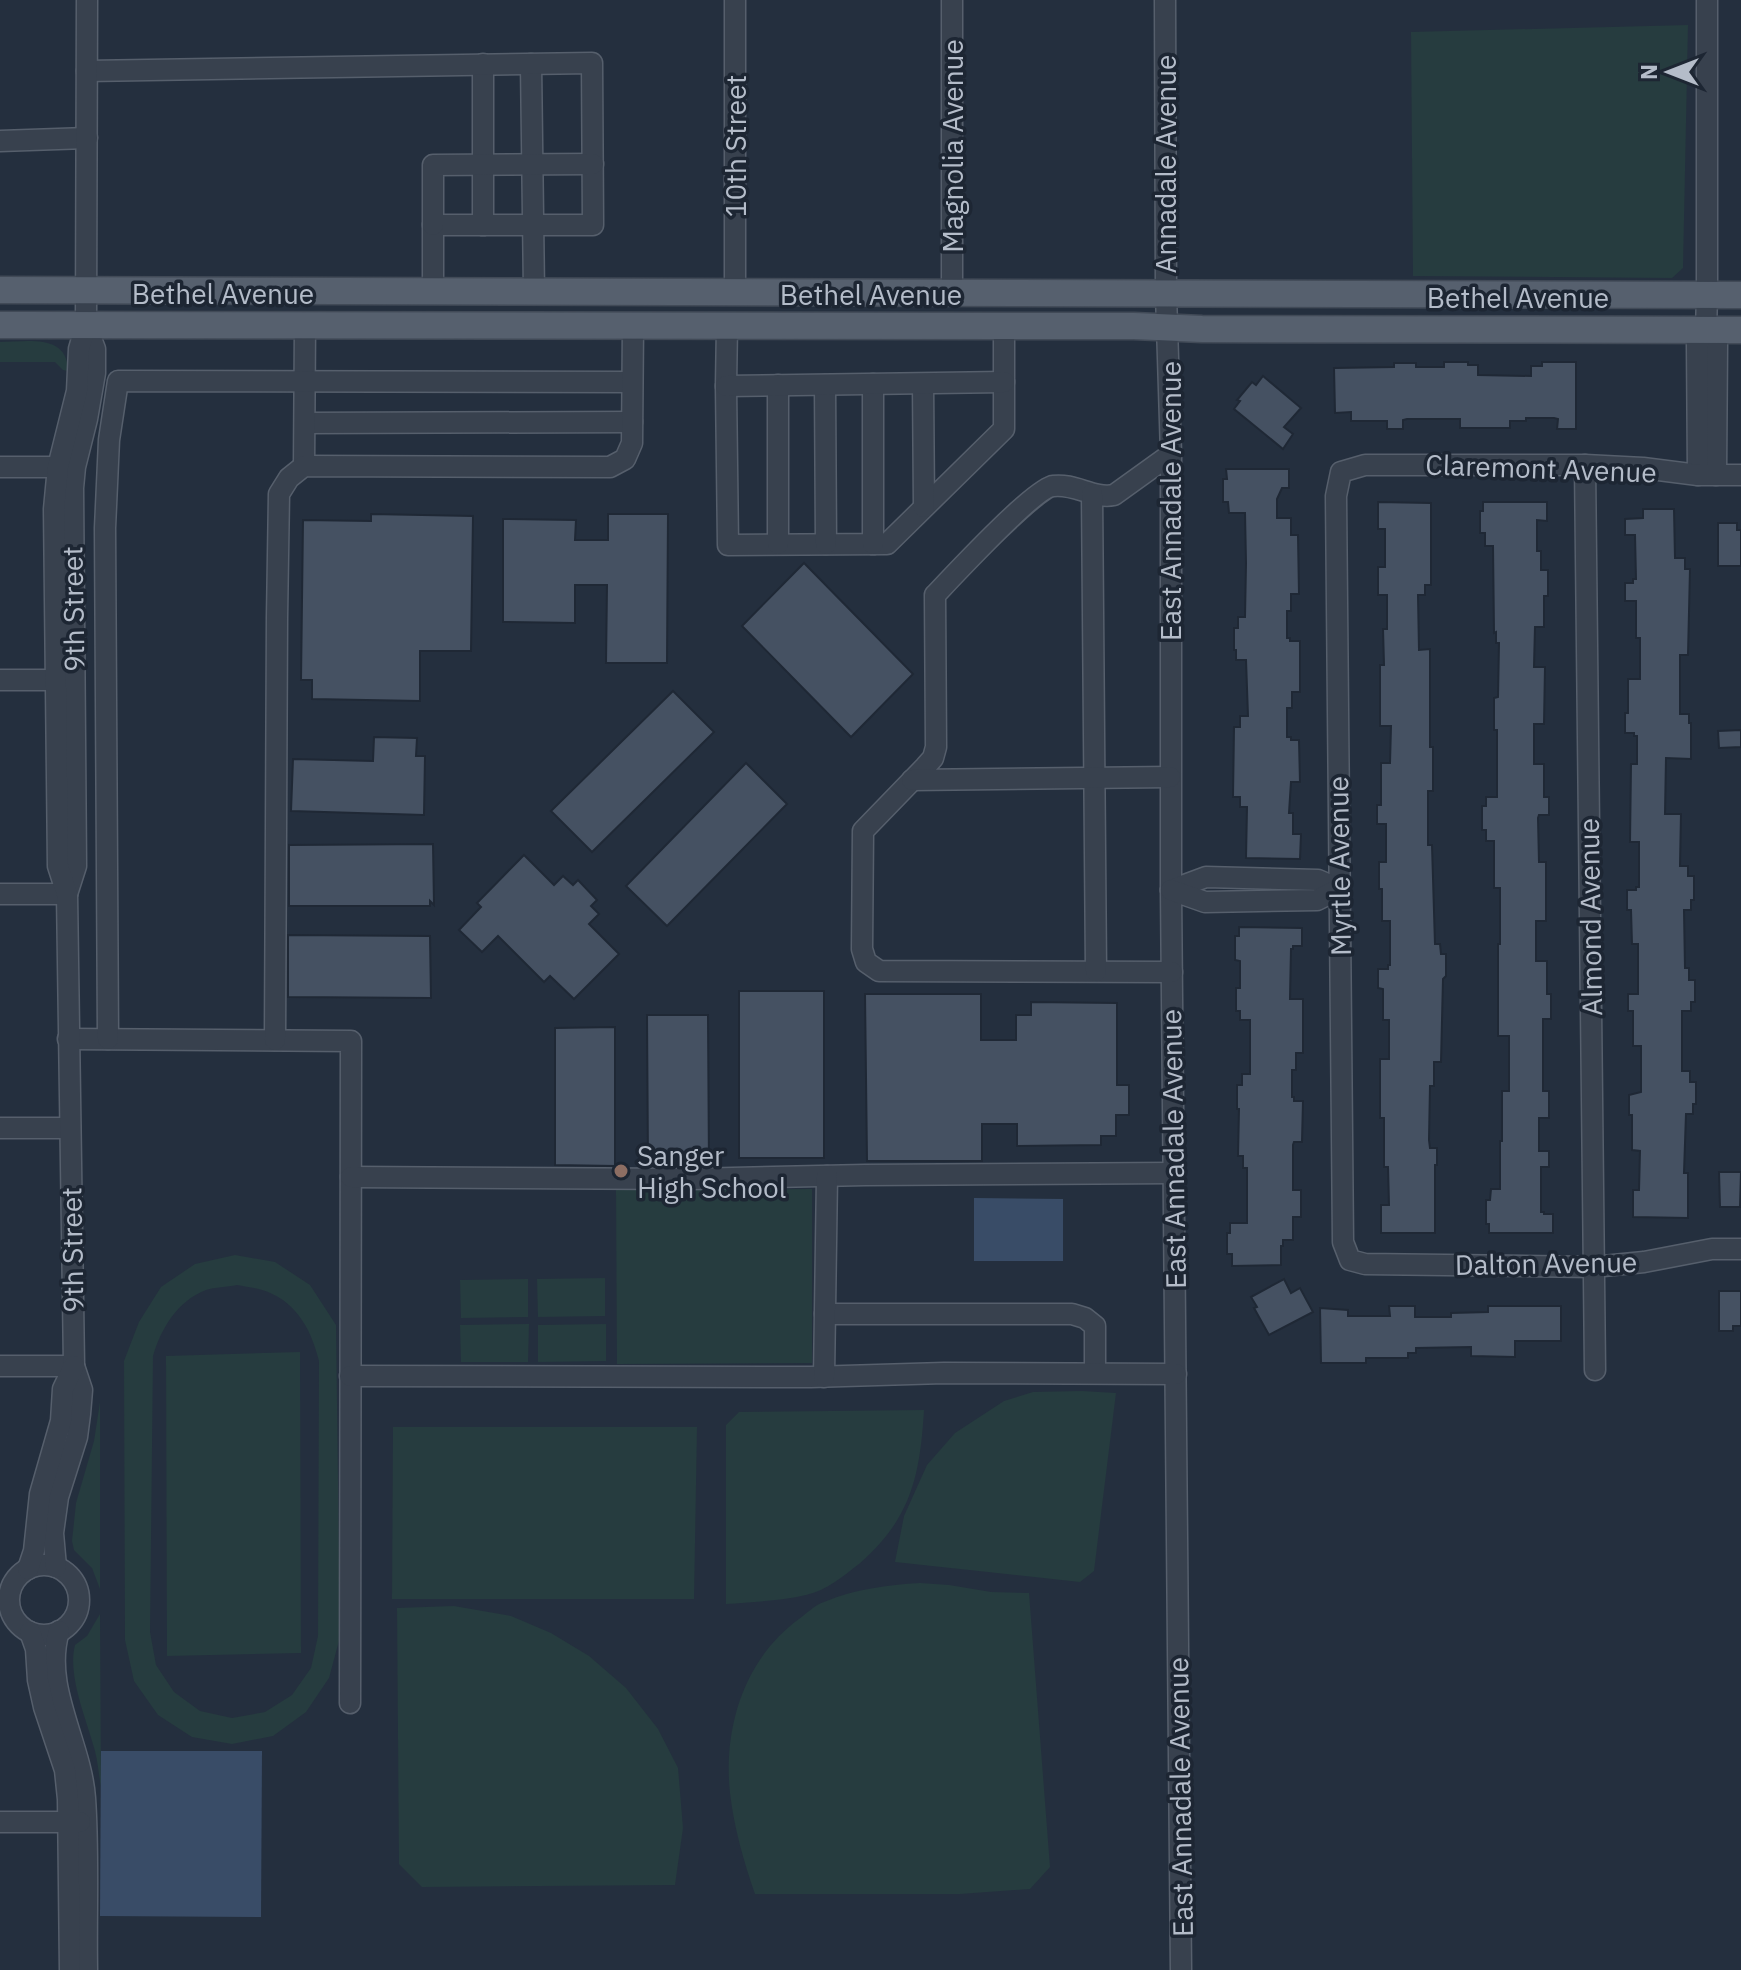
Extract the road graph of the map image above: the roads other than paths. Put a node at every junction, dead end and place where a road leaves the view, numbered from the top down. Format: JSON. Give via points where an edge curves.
{"nodes":[{"id":1,"x":87,"y":0,"type":"edge"},
{"id":2,"x":735,"y":0,"type":"edge"},
{"id":3,"x":952,"y":0,"type":"edge"},
{"id":4,"x":1165,"y":0,"type":"edge"},
{"id":5,"x":1707,"y":0,"type":"edge"},
{"id":6,"x":483,"y":64,"type":"junction"},
{"id":7,"x":531,"y":64,"type":"junction"},
{"id":8,"x":87,"y":71,"type":"junction"},
{"id":9,"x":87,"y":138,"type":"junction"},
{"id":10,"x":0,"y":141,"type":"edge"},
{"id":11,"x":533,"y":164,"type":"junction"},
{"id":12,"x":593,"y":164,"type":"junction"},
{"id":13,"x":483,"y":165,"type":"junction"},
{"id":14,"x":433,"y":225,"type":"junction"},
{"id":15,"x":483,"y":225,"type":"junction"},
{"id":16,"x":534,"y":225,"type":"junction"},
{"id":17,"x":0,"y":290,"type":"edge"},
{"id":18,"x":86,"y":290,"type":"junction"},
{"id":19,"x":433,"y":292,"type":"junction"},
{"id":20,"x":530,"y":292,"type":"junction"},
{"id":21,"x":735,"y":292,"type":"junction"},
{"id":22,"x":946,"y":293,"type":"junction"},
{"id":23,"x":1166,"y":294,"type":"junction"},
{"id":24,"x":1707,"y":295,"type":"junction"},
{"id":25,"x":1741,"y":295,"type":"edge"},
{"id":26,"x":0,"y":325,"type":"edge"},
{"id":27,"x":86,"y":325,"type":"junction"},
{"id":28,"x":305,"y":325,"type":"junction"},
{"id":29,"x":506,"y":325,"type":"junction"},
{"id":30,"x":633,"y":325,"type":"junction"},
{"id":31,"x":727,"y":325,"type":"junction"},
{"id":32,"x":1004,"y":326,"type":"junction"},
{"id":33,"x":1168,"y":328,"type":"junction"},
{"id":34,"x":1706,"y":330,"type":"junction"},
{"id":35,"x":1741,"y":330,"type":"edge"},
{"id":36,"x":304,"y":382,"type":"junction"},
{"id":37,"x":632,"y":382,"type":"junction"},
{"id":38,"x":1004,"y":382,"type":"junction"},
{"id":39,"x":873,"y":384,"type":"junction"},
{"id":40,"x":923,"y":384,"type":"junction"},
{"id":41,"x":778,"y":385,"type":"junction"},
{"id":42,"x":825,"y":385,"type":"junction"},
{"id":43,"x":726,"y":386,"type":"junction"},
{"id":44,"x":632,"y":422,"type":"junction"},
{"id":45,"x":305,"y":423,"type":"junction"},
{"id":46,"x":1171,"y":454,"type":"junction"},
{"id":47,"x":1585,"y":465,"type":"junction"},
{"id":48,"x":304,"y":466,"type":"junction"},
{"id":49,"x":0,"y":467,"type":"edge"},
{"id":50,"x":67,"y":467,"type":"junction"},
{"id":51,"x":1341,"y":472,"type":"joint"},
{"id":52,"x":1707,"y":475,"type":"junction"},
{"id":53,"x":1741,"y":475,"type":"edge"},
{"id":54,"x":1092,"y":494,"type":"junction"},
{"id":55,"x":924,"y":507,"type":"junction"},
{"id":56,"x":778,"y":544,"type":"junction"},
{"id":57,"x":826,"y":544,"type":"junction"},
{"id":58,"x":873,"y":544,"type":"junction"},
{"id":59,"x":0,"y":680,"type":"edge"},
{"id":60,"x":64,"y":680,"type":"junction"},
{"id":61,"x":1094,"y":777,"type":"junction"},
{"id":62,"x":1170,"y":777,"type":"junction"},
{"id":63,"x":912,"y":780,"type":"junction"},
{"id":64,"x":1339,"y":889,"type":"junction"},
{"id":65,"x":1171,"y":890,"type":"junction"},
{"id":66,"x":0,"y":894,"type":"edge"},
{"id":67,"x":67,"y":894,"type":"junction"},
{"id":68,"x":1096,"y":971,"type":"junction"},
{"id":69,"x":1172,"y":972,"type":"junction"},
{"id":70,"x":68,"y":1039,"type":"junction"},
{"id":71,"x":108,"y":1039,"type":"junction"},
{"id":72,"x":275,"y":1040,"type":"junction"},
{"id":73,"x":0,"y":1128,"type":"edge"},
{"id":74,"x":70,"y":1128,"type":"junction"},
{"id":75,"x":1174,"y":1173,"type":"junction"},
{"id":76,"x":827,"y":1176,"type":"junction"},
{"id":77,"x":351,"y":1177,"type":"junction"},
{"id":78,"x":1741,"y":1249,"type":"edge"},
{"id":79,"x":1350,"y":1260,"type":"joint"},
{"id":80,"x":1593,"y":1267,"type":"junction"},
{"id":81,"x":825,"y":1314,"type":"junction"},
{"id":82,"x":0,"y":1366,"type":"edge"},
{"id":83,"x":74,"y":1366,"type":"junction"},
{"id":84,"x":1595,"y":1370,"type":"dead end"},
{"id":85,"x":1095,"y":1373,"type":"junction"},
{"id":86,"x":1176,"y":1374,"type":"junction"},
{"id":87,"x":350,"y":1376,"type":"junction"},
{"id":88,"x":824,"y":1377,"type":"junction"},
{"id":89,"x":56,"y":1567,"type":"junction"},
{"id":90,"x":28,"y":1569,"type":"junction"},
{"id":91,"x":5,"y":1598,"type":"edge"},
{"id":92,"x":59,"y":1631,"type":"junction"},
{"id":93,"x":30,"y":1632,"type":"junction"},
{"id":94,"x":350,"y":1703,"type":"dead end"},
{"id":95,"x":0,"y":1822,"type":"edge"},
{"id":96,"x":78,"y":1822,"type":"junction"},
{"id":97,"x":70,"y":1970,"type":"edge"},
{"id":98,"x":87,"y":1970,"type":"edge"},
{"id":99,"x":1181,"y":1970,"type":"edge"}],
"edges":[{"from":1,"to":8,"type":"street","name":"9th Street"},
{"from":2,"to":21,"type":"street","name":"10th Street"},
{"from":3,"to":22,"type":"street","name":"Magnolia Avenue"},
{"from":4,"to":23,"type":"street","name":"Annadale Avenue"},
{"from":5,"to":24,"type":"street"},
{"from":6,"to":7,"type":"street"},
{"from":6,"to":8,"type":"street"},
{"from":6,"to":13,"type":"street"},
{"from":7,"to":11,"type":"street"},
{"from":7,"to":12,"type":"street","via":[[592,63]]},
{"from":8,"to":9,"type":"street","name":"9th Street"},
{"from":9,"to":10,"type":"street"},
{"from":9,"to":18,"type":"street","name":"9th Street"},
{"from":11,"to":12,"type":"street"},
{"from":11,"to":13,"type":"street"},
{"from":11,"to":16,"type":"street"},
{"from":12,"to":16,"type":"street","via":[[593,225]]},
{"from":13,"to":14,"type":"street","via":[[433,165]]},
{"from":13,"to":15,"type":"street"},
{"from":14,"to":15,"type":"street"},
{"from":14,"to":19,"type":"street"},
{"from":15,"to":16,"type":"street"},
{"from":16,"to":20,"type":"street"},
{"from":17,"to":18,"type":"main road","name":"Bethel Avenue"},
{"from":18,"to":19,"type":"main road","name":"Bethel Avenue"},
{"from":18,"to":27,"type":"street","name":"9th Street"},
{"from":19,"to":20,"type":"main road","name":"Bethel Avenue"},
{"from":20,"to":21,"type":"main road","name":"Bethel Avenue"},
{"from":20,"to":28,"type":"main road","via":[[483,307],[327,308]]},
{"from":21,"to":22,"type":"main road","name":"Bethel Avenue"},
{"from":21,"to":29,"type":"main road","via":[[716,309],[572,311]]},
{"from":22,"to":23,"type":"main road","name":"Bethel Avenue"},
{"from":22,"to":31,"type":"main road","via":[[859,308],[748,312]]},
{"from":23,"to":24,"type":"main road","name":"Bethel Avenue"},
{"from":23,"to":33,"type":"street","name":"Annadale Avenue"},
{"from":24,"to":25,"type":"main road","name":"Bethel Avenue"},
{"from":24,"to":34,"type":"street"},
{"from":26,"to":27,"type":"main road","name":"Bethel Avenue"},
{"from":27,"to":28,"type":"main road","name":"Bethel Avenue"},
{"from":27,"to":50,"type":"street","name":"9th Street"},
{"from":28,"to":29,"type":"main road","name":"Bethel Avenue"},
{"from":28,"to":36,"type":"street"},
{"from":29,"to":30,"type":"main road","name":"Bethel Avenue"},
{"from":30,"to":31,"type":"main road","name":"Bethel Avenue"},
{"from":30,"to":37,"type":"street"},
{"from":31,"to":32,"type":"main road","name":"Bethel Avenue"},
{"from":31,"to":43,"type":"street"},
{"from":32,"to":33,"type":"main road","name":"Bethel Avenue"},
{"from":32,"to":38,"type":"street"},
{"from":33,"to":34,"type":"main road","name":"Bethel Avenue"},
{"from":33,"to":46,"type":"street","name":"East Annadale Avenue"},
{"from":34,"to":35,"type":"main road","name":"Bethel Avenue"},
{"from":34,"to":52,"type":"street","via":[[1717,344]]},
{"from":36,"to":37,"type":"street"},
{"from":36,"to":45,"type":"street"},
{"from":36,"to":71,"type":"street","via":[[118,381],[105,528]]},
{"from":37,"to":44,"type":"street"},
{"from":38,"to":40,"type":"street"},
{"from":38,"to":55,"type":"street","via":[[1004,429]]},
{"from":39,"to":40,"type":"street"},
{"from":39,"to":42,"type":"street"},
{"from":39,"to":58,"type":"street"},
{"from":40,"to":55,"type":"street"},
{"from":41,"to":42,"type":"street"},
{"from":41,"to":43,"type":"street"},
{"from":41,"to":56,"type":"street"},
{"from":42,"to":57,"type":"street"},
{"from":43,"to":56,"type":"street","via":[[728,545]]},
{"from":44,"to":45,"type":"street"},
{"from":44,"to":48,"type":"street","via":[[625,459],[610,467]]},
{"from":45,"to":48,"type":"street"},
{"from":46,"to":54,"type":"street","via":[[1114,495]]},
{"from":46,"to":62,"type":"street","name":"East Annadale Avenue"},
{"from":47,"to":51,"type":"street","name":"Claremont Avenue","via":[[1365,465]]},
{"from":47,"to":52,"type":"street","name":"Claremont Avenue"},
{"from":47,"to":80,"type":"street","name":"Almond Avenue"},
{"from":48,"to":72,"type":"street","via":[[279,494]]},
{"from":49,"to":50,"type":"street"},
{"from":50,"to":60,"type":"street","name":"9th Street","via":[[54,509]]},
{"from":51,"to":64,"type":"street","name":"Myrtle Avenue","via":[[1336,496]]},
{"from":52,"to":53,"type":"street","name":"Claremont Avenue"},
{"from":54,"to":61,"type":"street"},
{"from":54,"to":63,"type":"street","via":[[1050,485],[935,595],[936,747],[933,758]]},
{"from":55,"to":58,"type":"street","via":[[887,544]]},
{"from":56,"to":57,"type":"street"},
{"from":57,"to":58,"type":"street"},
{"from":59,"to":60,"type":"street"},
{"from":60,"to":67,"type":"street","name":"9th Street","via":[[58,866]]},
{"from":61,"to":62,"type":"street"},
{"from":61,"to":63,"type":"street"},
{"from":61,"to":68,"type":"street"},
{"from":62,"to":65,"type":"street","name":"East Annadale Avenue"},
{"from":63,"to":68,"type":"street","via":[[863,831],[866,962],[879,971]]},
{"from":64,"to":65,"type":"street","via":[[1317,900],[1205,902]]},
{"from":64,"to":79,"type":"street","name":"Myrtle Avenue","via":[[1343,1242]]},
{"from":65,"to":69,"type":"street","name":"East Annadale Avenue"},
{"from":66,"to":67,"type":"street"},
{"from":67,"to":70,"type":"street","name":"9th Street"},
{"from":68,"to":69,"type":"street"},
{"from":69,"to":75,"type":"street","name":"East Annadale Avenue"},
{"from":70,"to":71,"type":"street"},
{"from":70,"to":74,"type":"street","name":"9th Street"},
{"from":71,"to":72,"type":"street"},
{"from":72,"to":77,"type":"street","via":[[351,1041]]},
{"from":73,"to":74,"type":"street"},
{"from":74,"to":83,"type":"street","name":"9th Street"},
{"from":75,"to":76,"type":"street"},
{"from":75,"to":86,"type":"street","name":"East Annadale Avenue"},
{"from":76,"to":77,"type":"street"},
{"from":76,"to":81,"type":"street"},
{"from":77,"to":87,"type":"street"},
{"from":78,"to":80,"type":"street","name":"Dalton Avenue"},
{"from":79,"to":80,"type":"street","name":"Dalton Avenue"},
{"from":80,"to":84,"type":"street","name":"Almond Avenue"},
{"from":81,"to":85,"type":"street","via":[[1072,1314],[1095,1326]]},
{"from":81,"to":88,"type":"street"},
{"from":82,"to":83,"type":"street"},
{"from":83,"to":89,"type":"street","name":"9th Street","via":[[82,1390],[80,1414],[58,1497]]},
{"from":83,"to":90,"type":"street","name":"9th Street","via":[[63,1389]]},
{"from":85,"to":86,"type":"street"},
{"from":85,"to":88,"type":"street"},
{"from":86,"to":99,"type":"street","name":"East Annadale Avenue"},
{"from":87,"to":88,"type":"street"},
{"from":87,"to":94,"type":"street"},
{"from":89,"to":90,"type":"street"},
{"from":89,"to":92,"type":"street","via":[[73,1579],[80,1600],[73,1621]]},
{"from":90,"to":91,"type":"street"},
{"from":91,"to":93,"type":"street","via":[[18,1623]]},
{"from":92,"to":93,"type":"street"},
{"from":92,"to":96,"type":"street","via":[[55,1675],[85,1797]]},
{"from":93,"to":96,"type":"street","via":[[44,1707]]},
{"from":95,"to":96,"type":"street"},
{"from":96,"to":97,"type":"street"},
{"from":96,"to":98,"type":"street"}]}
